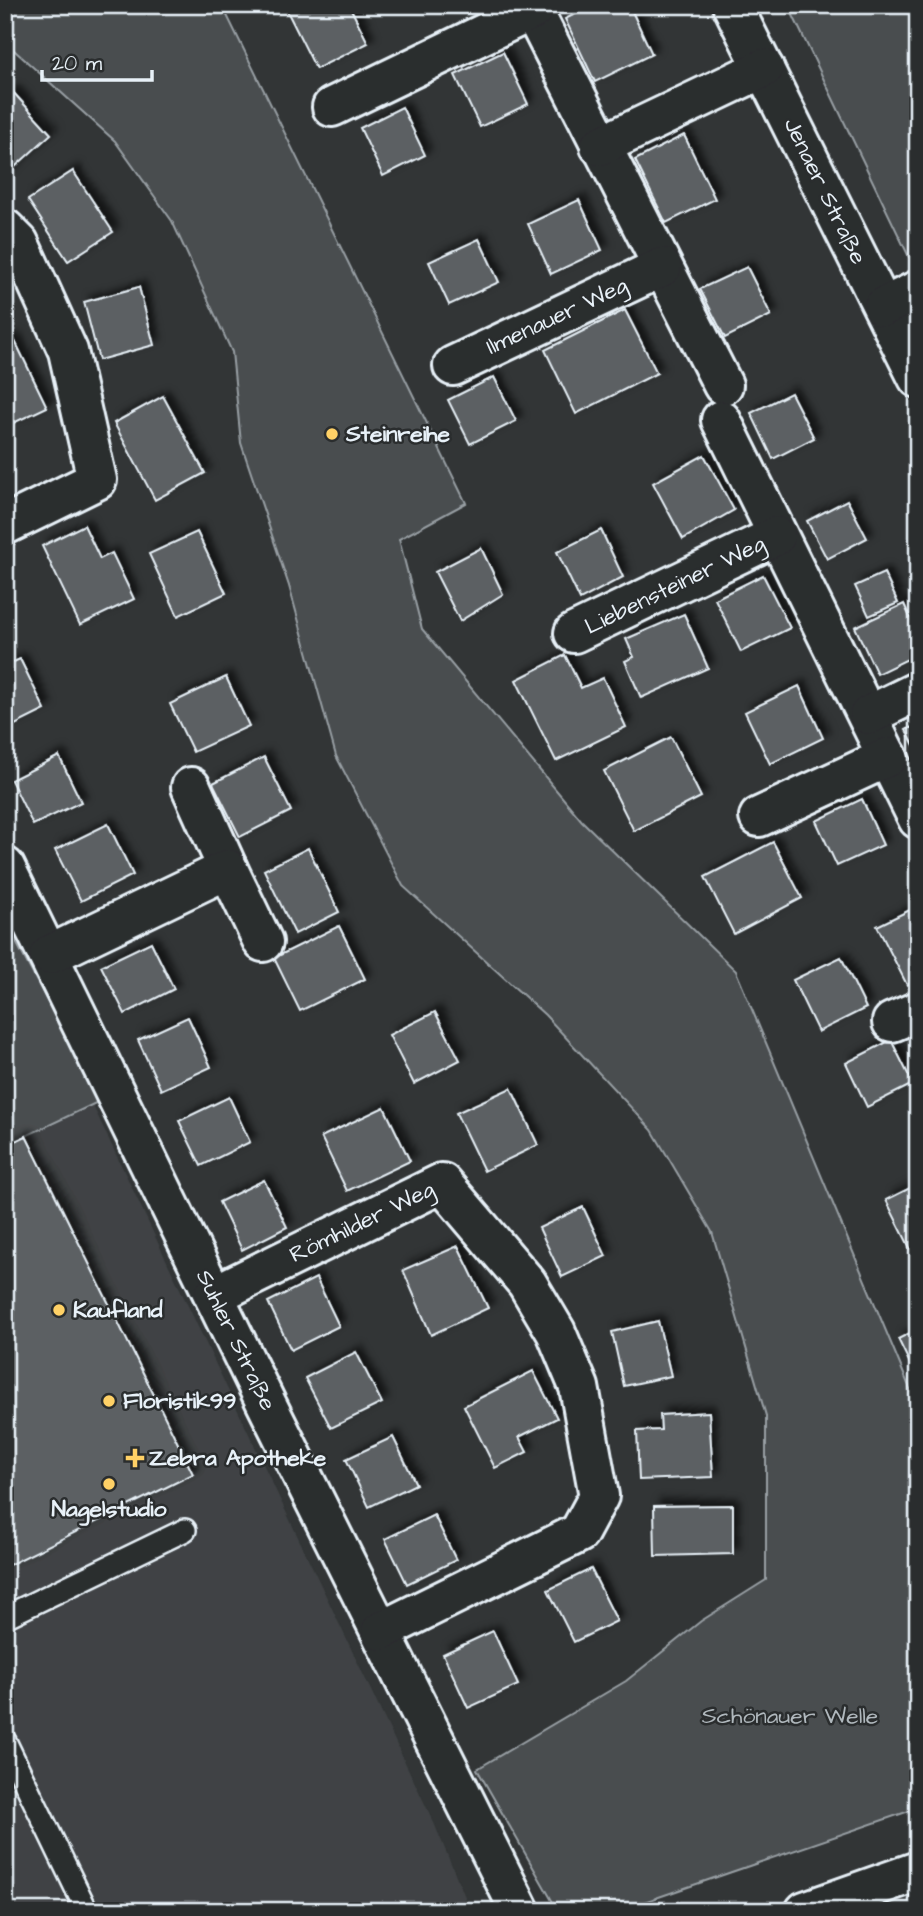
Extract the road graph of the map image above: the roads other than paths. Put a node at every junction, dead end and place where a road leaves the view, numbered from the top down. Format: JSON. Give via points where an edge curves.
{"nodes":[{"id":1,"x":732,"y":5,"type":"edge"},
{"id":2,"x":532,"y":8,"type":"edge"},
{"id":3,"x":764,"y":68,"type":"junction"},
{"id":4,"x":332,"y":107,"type":"dead end"},
{"id":5,"x":600,"y":146,"type":"junction"},
{"id":6,"x":5,"y":229,"type":"edge"},
{"id":7,"x":662,"y":267,"type":"junction"},
{"id":8,"x":918,"y":290,"type":"edge"},
{"id":9,"x":883,"y":307,"type":"junction"},
{"id":10,"x":453,"y":366,"type":"dead end"},
{"id":11,"x":918,"y":378,"type":"edge"},
{"id":12,"x":5,"y":525,"type":"edge"},
{"id":13,"x":776,"y":536,"type":"junction"},
{"id":14,"x":574,"y":633,"type":"dead end"},
{"id":15,"x":918,"y":691,"type":"edge"},
{"id":16,"x":869,"y":715,"type":"junction"},
{"id":17,"x":888,"y":757,"type":"junction"},
{"id":18,"x":191,"y":787,"type":"dead end"},
{"id":19,"x":759,"y":817,"type":"dead end"},
{"id":20,"x":918,"y":820,"type":"edge"},
{"id":21,"x":5,"y":867,"type":"edge"},
{"id":22,"x":228,"y":869,"type":"junction"},
{"id":23,"x":263,"y":942,"type":"dead end"},
{"id":24,"x":49,"y":955,"type":"junction"},
{"id":25,"x":214,"y":1294,"type":"junction"},
{"id":26,"x":185,"y":1530,"type":"dead end"},
{"id":27,"x":5,"y":1617,"type":"edge"},
{"id":28,"x":381,"y":1631,"type":"junction"},
{"id":29,"x":5,"y":1741,"type":"edge"},
{"id":30,"x":918,"y":1871,"type":"edge"},
{"id":31,"x":87,"y":1911,"type":"edge"},
{"id":32,"x":520,"y":1911,"type":"edge"},
{"id":33,"x":805,"y":1911,"type":"edge"}],
"edges":[{"from":1,"to":3,"type":"street","name":"Jenaer Straße"},
{"from":2,"to":4,"type":"street"},
{"from":2,"to":5,"type":"street"},
{"from":3,"to":5,"type":"street"},
{"from":3,"to":9,"type":"street","name":"Jenaer Straße"},
{"from":5,"to":7,"type":"street"},
{"from":6,"to":12,"type":"street","via":[[19,243],[68,351],[97,480]]},
{"from":7,"to":10,"type":"street","name":"Ilmenauer Weg"},
{"from":7,"to":13,"type":"street","name":"Liebensteiner Weg"},
{"from":8,"to":9,"type":"street"},
{"from":9,"to":11,"type":"street","name":"Jenaer Straße"},
{"from":13,"to":14,"type":"street","name":"Liebensteiner Weg"},
{"from":13,"to":16,"type":"street","name":"Liebensteiner Weg"},
{"from":15,"to":16,"type":"street"},
{"from":16,"to":17,"type":"street","name":"Liebensteiner Weg"},
{"from":17,"to":19,"type":"street"},
{"from":17,"to":20,"type":"street","name":"Liebensteiner Weg"},
{"from":18,"to":22,"type":"street"},
{"from":21,"to":24,"type":"street","name":"Suhler Straße"},
{"from":22,"to":23,"type":"street"},
{"from":22,"to":24,"type":"street"},
{"from":24,"to":25,"type":"street","name":"Suhler Straße"},
{"from":25,"to":28,"type":"street","name":"Suhler Straße"},
{"from":25,"to":28,"type":"street","name":"Römhilder Weg","via":[[442,1182],[527,1283],[556,1332],[579,1387],[599,1496],[579,1532]]},
{"from":26,"to":27,"type":"lane"},
{"from":28,"to":32,"type":"street","name":"Suhler Straße"},
{"from":29,"to":31,"type":"lane"},
{"from":30,"to":33,"type":"street"}]}
